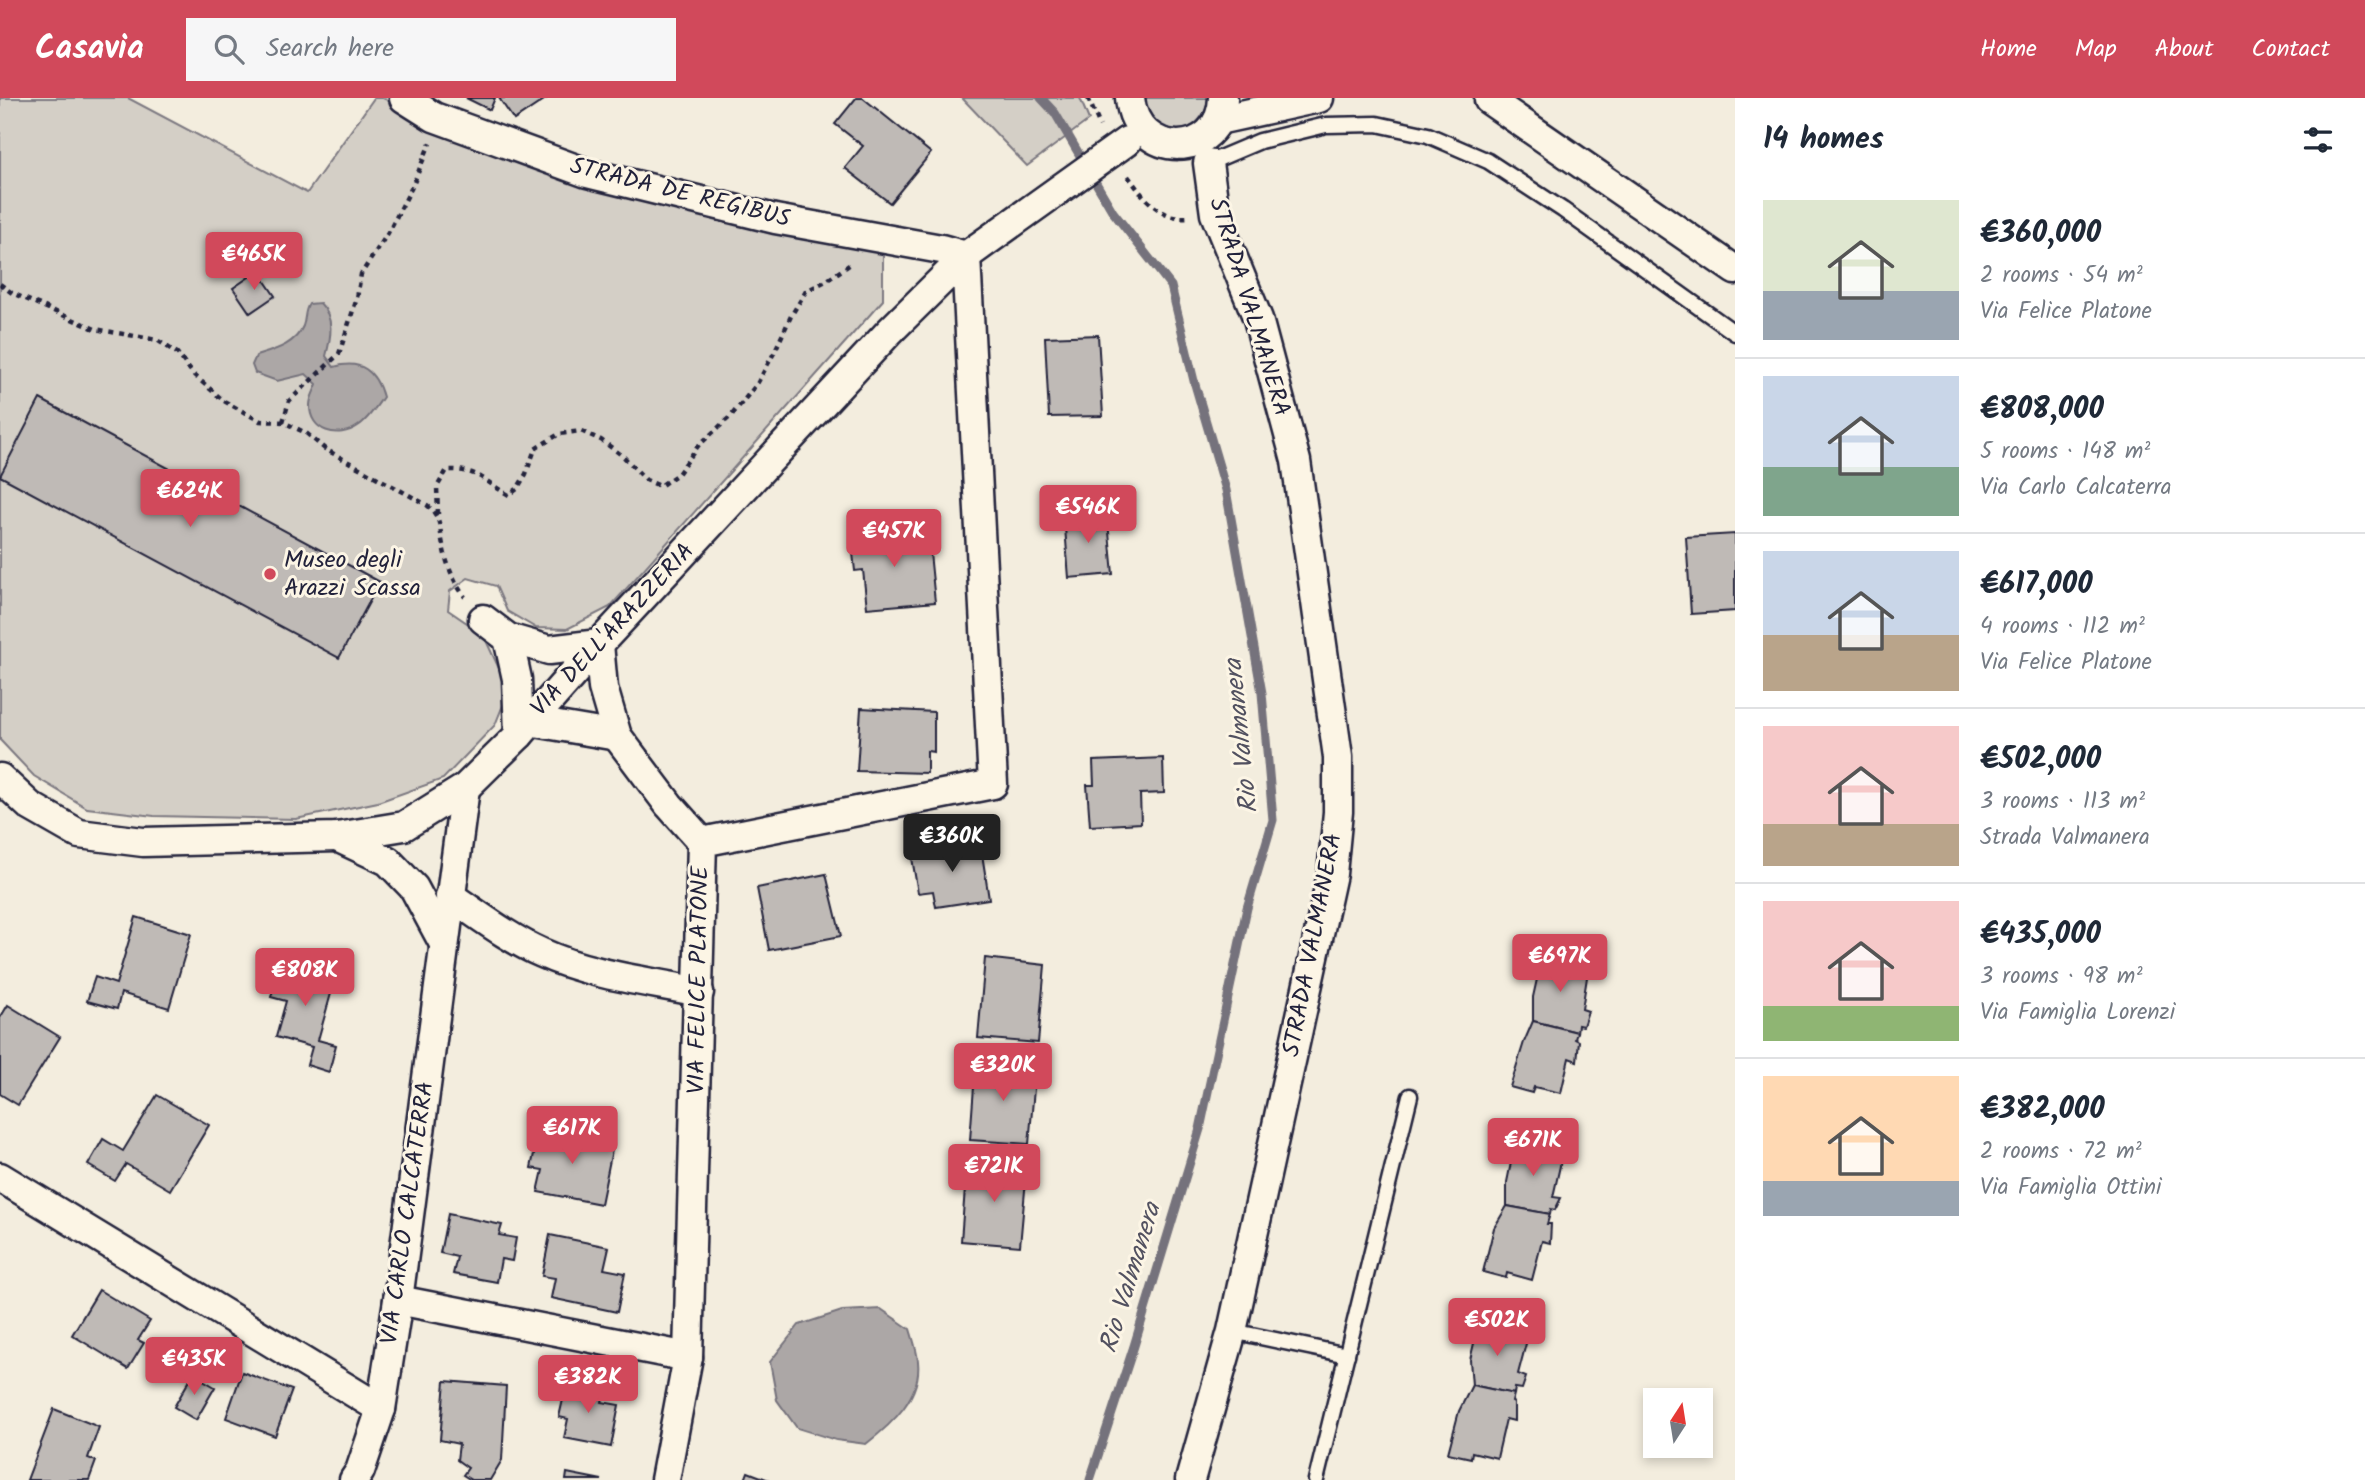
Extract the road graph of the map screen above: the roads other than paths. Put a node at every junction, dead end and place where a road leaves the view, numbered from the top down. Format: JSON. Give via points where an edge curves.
{"nodes":[{"id":1,"x":404,"y":98,"type":"edge"},
{"id":2,"x":1319,"y":98,"type":"edge"},
{"id":3,"x":1484,"y":99,"type":"edge"},
{"id":4,"x":1217,"y":117,"type":"edge"},
{"id":5,"x":1125,"y":135,"type":"edge"},
{"id":6,"x":1185,"y":145,"type":"junction"},
{"id":7,"x":1208,"y":163,"type":"junction"},
{"id":8,"x":966,"y":257,"type":"junction"},
{"id":9,"x":1735,"y":270,"type":"edge"},
{"id":10,"x":1735,"y":333,"type":"edge"},
{"id":11,"x":483,"y":619,"type":"road end"},
{"id":12,"x":508,"y":638,"type":"junction"},
{"id":13,"x":599,"y":643,"type":"junction"},
{"id":14,"x":524,"y":728,"type":"junction"},
{"id":15,"x":617,"y":736,"type":"junction"},
{"id":16,"x":0,"y":778,"type":"edge"},
{"id":17,"x":465,"y":788,"type":"junction"},
{"id":18,"x":337,"y":837,"type":"junction"},
{"id":19,"x":702,"y":842,"type":"junction"},
{"id":20,"x":450,"y":896,"type":"junction"},
{"id":21,"x":443,"y":942,"type":"junction"},
{"id":22,"x":699,"y":992,"type":"junction"},
{"id":23,"x":1410,"y":1096,"type":"dead end"},
{"id":24,"x":0,"y":1177,"type":"edge"},
{"id":25,"x":398,"y":1300,"type":"junction"},
{"id":26,"x":1232,"y":1331,"type":"junction"},
{"id":27,"x":1347,"y":1355,"type":"junction"},
{"id":28,"x":688,"y":1357,"type":"junction"},
{"id":29,"x":381,"y":1409,"type":"junction"},
{"id":30,"x":354,"y":1480,"type":"edge"},
{"id":31,"x":665,"y":1480,"type":"edge"},
{"id":32,"x":1191,"y":1480,"type":"edge"},
{"id":33,"x":1316,"y":1480,"type":"edge"}],
"edges":[{"from":1,"to":8,"type":"street","name":"STRADA DE REGIBUS","via":[[440,120],[587,173],[775,219],[944,249]]},
{"from":2,"to":4,"type":"street"},
{"from":3,"to":9,"type":"street"},
{"from":4,"to":6,"type":"street","via":[[1199,140]]},
{"from":4,"to":7,"type":"street","name":"STRADA VALMANERA"},
{"from":5,"to":6,"type":"street"},
{"from":5,"to":8,"type":"street","name":"VIA DELL'ARAZZERIA","via":[[1061,189]]},
{"from":6,"to":7,"type":"street","name":"STRADA VALMANERA"},
{"from":7,"to":10,"type":"lane","via":[[1260,141],[1326,125],[1377,124],[1428,135],[1488,161]]},
{"from":7,"to":26,"type":"street","name":"STRADA VALMANERA","via":[[1214,214],[1258,319],[1296,461],[1338,757],[1332,874]]},
{"from":8,"to":13,"type":"street","name":"VIA DELL'ARAZZERIA","via":[[890,331]]},
{"from":8,"to":19,"type":"street","name":"VIA FELICE PLATONE","via":[[993,784]]},
{"from":11,"to":12,"type":"street"},
{"from":12,"to":13,"type":"street","via":[[549,650]]},
{"from":12,"to":14,"type":"street"},
{"from":13,"to":14,"type":"street","name":"VIA DELL'ARAZZERIA"},
{"from":13,"to":15,"type":"street","via":[[603,688]]},
{"from":14,"to":15,"type":"street"},
{"from":14,"to":17,"type":"street","name":"VIA DELL'ARAZZERIA"},
{"from":15,"to":19,"type":"street"},
{"from":16,"to":18,"type":"street","name":"VIA DELL'ARAZZERIA","via":[[30,806],[79,834],[143,842]]},
{"from":17,"to":18,"type":"street","name":"VIA DELL'ARAZZERIA","via":[[404,826]]},
{"from":17,"to":20,"type":"street","name":"VIA CARLO CALCATERRA"},
{"from":18,"to":21,"type":"street","via":[[388,861],[414,887]]},
{"from":19,"to":22,"type":"street","name":"VIA FELICE PLATONE"},
{"from":20,"to":21,"type":"street","name":"VIA CARLO CALCATERRA"},
{"from":20,"to":22,"type":"street","via":[[495,928],[543,953],[600,972]]},
{"from":21,"to":25,"type":"street","name":"VIA CARLO CALCATERRA"},
{"from":22,"to":28,"type":"street","name":"VIA FELICE PLATONE"},
{"from":23,"to":27,"type":"lane"},
{"from":24,"to":29,"type":"street"},
{"from":25,"to":28,"type":"street"},
{"from":25,"to":29,"type":"street","name":"VIA CARLO CALCATERRA"},
{"from":26,"to":27,"type":"lane"},
{"from":26,"to":32,"type":"street","name":"STRADA VALMANERA"},
{"from":27,"to":33,"type":"lane"},
{"from":28,"to":31,"type":"street","name":"VIA FELICE PLATONE"},
{"from":29,"to":30,"type":"street","name":"VIA CARLO CALCATERRA"}]}
